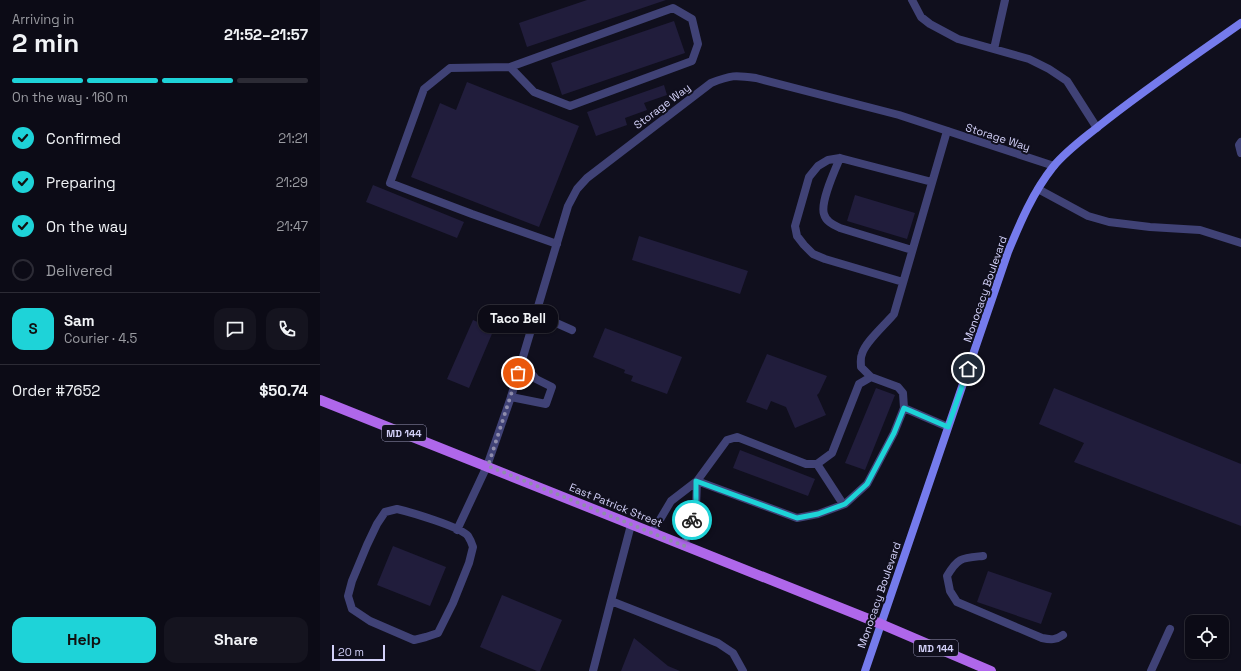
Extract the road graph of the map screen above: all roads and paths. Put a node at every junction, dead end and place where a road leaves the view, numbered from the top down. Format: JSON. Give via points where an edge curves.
{"nodes":[{"id":1,"x":912,"y":0,"type":"edge"},
{"id":2,"x":1005,"y":0,"type":"edge"},
{"id":3,"x":1241,"y":23,"type":"edge"},
{"id":4,"x":994,"y":49,"type":"junction"},
{"id":5,"x":510,"y":67,"type":"junction"},
{"id":6,"x":1097,"y":128,"type":"junction"},
{"id":7,"x":947,"y":131,"type":"junction"},
{"id":8,"x":1241,"y":142,"type":"edge"},
{"id":9,"x":1241,"y":153,"type":"edge"},
{"id":10,"x":840,"y":158,"type":"junction"},
{"id":11,"x":1054,"y":166,"type":"junction"},
{"id":12,"x":932,"y":182,"type":"junction"},
{"id":13,"x":1038,"y":190,"type":"junction"},
{"id":14,"x":1241,"y":243,"type":"edge"},
{"id":15,"x":557,"y":244,"type":"junction"},
{"id":16,"x":912,"y":250,"type":"junction"},
{"id":17,"x":903,"y":282,"type":"junction"},
{"id":18,"x":536,"y":314,"type":"junction"},
{"id":19,"x":572,"y":330,"type":"dead end"},
{"id":20,"x":522,"y":362,"type":"junction"},
{"id":21,"x":871,"y":377,"type":"junction"},
{"id":22,"x":511,"y":397,"type":"junction"},
{"id":23,"x":320,"y":400,"type":"edge"},
{"id":24,"x":904,"y":408,"type":"junction"},
{"id":25,"x":948,"y":427,"type":"junction"},
{"id":26,"x":817,"y":464,"type":"junction"},
{"id":27,"x":488,"y":466,"type":"junction"},
{"id":28,"x":696,"y":481,"type":"junction"},
{"id":29,"x":843,"y":504,"type":"junction"},
{"id":30,"x":631,"y":524,"type":"junction"},
{"id":31,"x":457,"y":530,"type":"junction"},
{"id":32,"x":652,"y":533,"type":"junction"},
{"id":33,"x":684,"y":546,"type":"junction"},
{"id":34,"x":983,"y":556,"type":"dead end"},
{"id":35,"x":611,"y":601,"type":"junction"},
{"id":36,"x":881,"y":624,"type":"junction"},
{"id":37,"x":1170,"y":630,"type":"dead end"},
{"id":38,"x":1063,"y":635,"type":"dead end"},
{"id":39,"x":593,"y":671,"type":"edge"},
{"id":40,"x":744,"y":671,"type":"edge"},
{"id":41,"x":865,"y":671,"type":"edge"},
{"id":42,"x":991,"y":671,"type":"edge"},
{"id":43,"x":1152,"y":671,"type":"edge"}],
"edges":[{"from":1,"to":4,"type":"street","via":[[921,17],[930,24],[958,39]]},
{"from":2,"to":4,"type":"street"},
{"from":3,"to":6,"type":"main road","name":"Monocacy Boulevard"},
{"from":4,"to":6,"type":"street","via":[[1029,59],[1049,68],[1067,81]]},
{"from":5,"to":5,"type":"street","via":[[534,92],[570,106],[692,61],[698,44],[692,19],[673,8]]},
{"from":5,"to":15,"type":"street","via":[[450,68],[424,89],[390,183]]},
{"from":6,"to":11,"type":"main road","name":"Monocacy Boulevard"},
{"from":7,"to":11,"type":"street","name":"Storage Way"},
{"from":7,"to":12,"type":"street"},
{"from":7,"to":15,"type":"street","name":"Storage Way","via":[[900,115],[764,80],[730,76],[711,83],[587,178],[577,189],[568,206]]},
{"from":8,"to":9,"type":"street"},
{"from":10,"to":12,"type":"street"},
{"from":10,"to":16,"type":"street","via":[[823,206],[824,216],[840,228]]},
{"from":10,"to":17,"type":"street","via":[[828,160],[809,176],[795,226],[797,236],[813,254]]},
{"from":11,"to":13,"type":"main road","name":"Monocacy Boulevard"},
{"from":12,"to":16,"type":"street"},
{"from":13,"to":14,"type":"street","via":[[1088,216],[1109,222],[1200,230]]},
{"from":13,"to":25,"type":"main road","name":"Monocacy Boulevard","via":[[1008,252]]},
{"from":15,"to":18,"type":"street","name":"Storage Way"},
{"from":16,"to":17,"type":"street"},
{"from":17,"to":21,"type":"street","via":[[894,314],[871,339],[862,354],[861,367]]},
{"from":18,"to":19,"type":"street"},
{"from":18,"to":20,"type":"street","name":"Storage Way"},
{"from":20,"to":22,"type":"street","name":"Storage Way"},
{"from":20,"to":22,"type":"street","via":[[536,378],[552,388],[546,404]]},
{"from":21,"to":24,"type":"street","via":[[898,387],[903,393]]},
{"from":21,"to":26,"type":"street","via":[[859,384],[832,453]]},
{"from":22,"to":27,"type":"street","name":"Storage Way"},
{"from":23,"to":27,"type":"main road","name":"East Patrick Street","number":"MD 144"},
{"from":24,"to":25,"type":"street"},
{"from":24,"to":29,"type":"street","via":[[867,484]]},
{"from":25,"to":36,"type":"main road","name":"Monocacy Boulevard"},
{"from":26,"to":28,"type":"street","via":[[806,464],[737,437],[728,440]]},
{"from":26,"to":29,"type":"street"},
{"from":27,"to":30,"type":"main road","name":"East Patrick Street","number":"MD 144"},
{"from":27,"to":31,"type":"street","name":"Storage Way"},
{"from":28,"to":29,"type":"street","via":[[797,518],[818,514]]},
{"from":28,"to":32,"type":"street","via":[[671,501]]},
{"from":28,"to":33,"type":"street","via":[[696,508]]},
{"from":30,"to":32,"type":"main road","name":"East Patrick Street","number":"MD 144"},
{"from":30,"to":35,"type":"street"},
{"from":31,"to":31,"type":"street","via":[[414,513],[397,509],[385,512],[377,524],[352,581],[348,596],[352,609],[370,621],[414,640],[438,633],[453,603],[473,547],[467,535]]},
{"from":32,"to":33,"type":"main road","name":"East Patrick Street","number":"MD 144"},
{"from":33,"to":36,"type":"main road","name":"East Patrick Street","number":"MD 144"},
{"from":34,"to":38,"type":"street","via":[[964,558],[954,564],[947,576],[950,591],[957,602],[1042,638],[1058,639]]},
{"from":35,"to":39,"type":"street"},
{"from":35,"to":40,"type":"street","via":[[718,643],[733,653]]},
{"from":36,"to":41,"type":"main road","name":"Monocacy Boulevard"},
{"from":36,"to":42,"type":"main road","name":"East Patrick Street","number":"MD 144"},
{"from":37,"to":43,"type":"street"}]}
